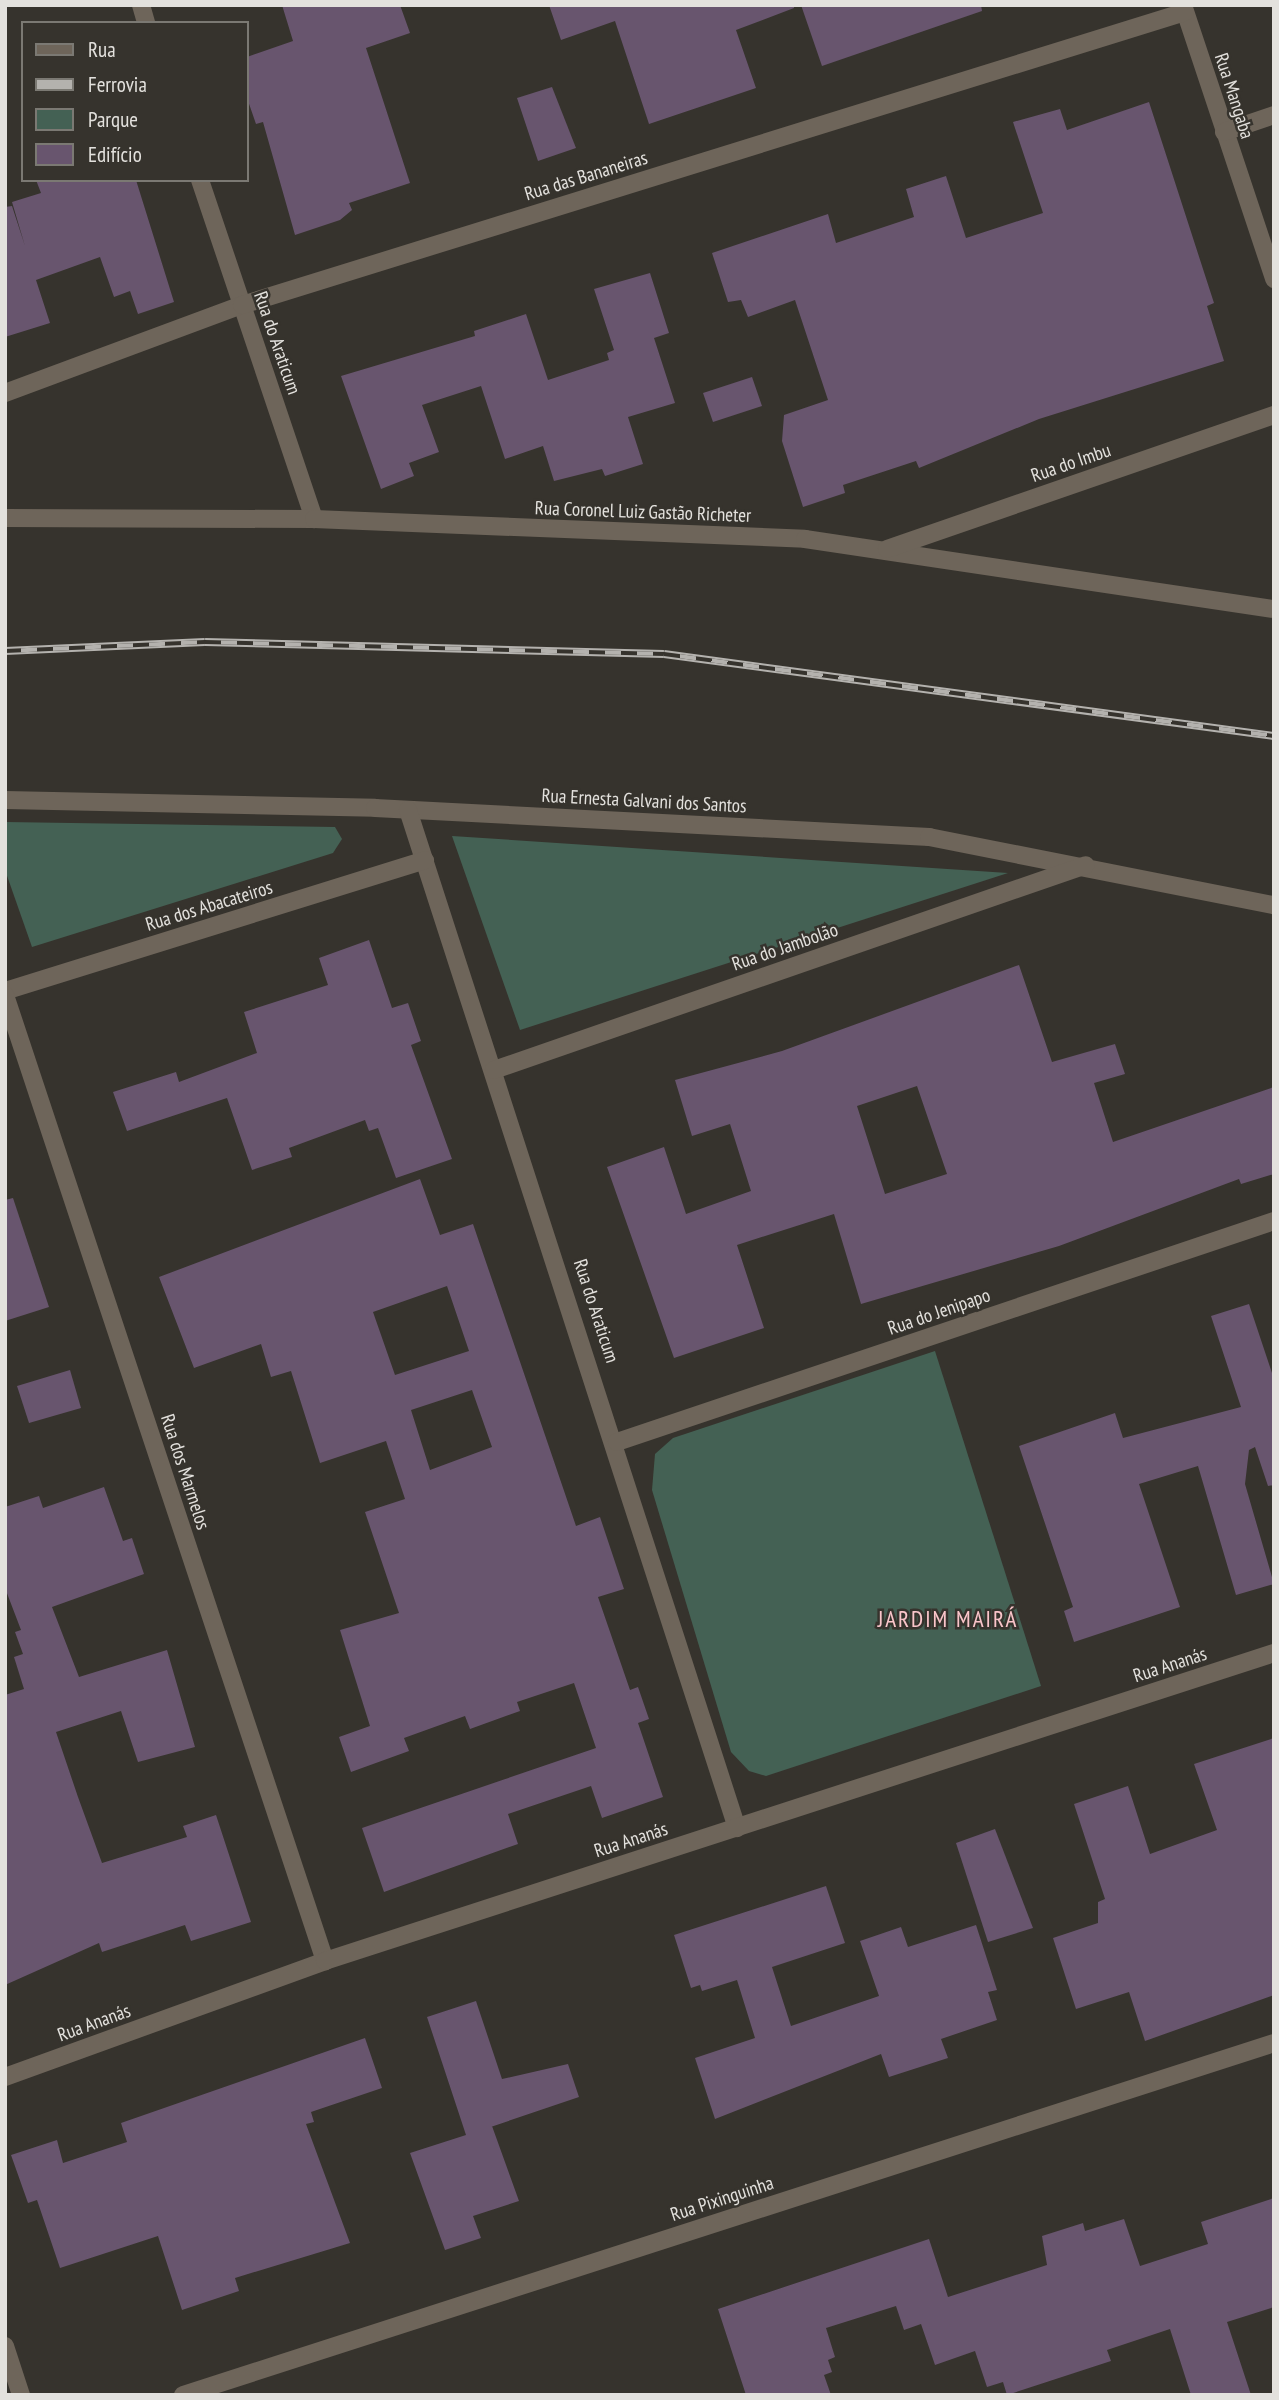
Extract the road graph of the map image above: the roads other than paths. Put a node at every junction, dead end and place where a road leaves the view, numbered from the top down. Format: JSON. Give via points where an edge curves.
{"nodes":[{"id":1,"x":1184,"y":8,"type":"edge"},
{"id":2,"x":1274,"y":115,"type":"edge"},
{"id":3,"x":1224,"y":132,"type":"junction"},
{"id":4,"x":201,"y":182,"type":"edge"},
{"id":5,"x":1274,"y":279,"type":"edge"},
{"id":6,"x":242,"y":305,"type":"junction"},
{"id":7,"x":5,"y":393,"type":"edge"},
{"id":8,"x":1274,"y":415,"type":"edge"},
{"id":9,"x":5,"y":518,"type":"edge"},
{"id":10,"x":314,"y":519,"type":"junction"},
{"id":11,"x":882,"y":551,"type":"junction"},
{"id":12,"x":1274,"y":609,"type":"edge"},
{"id":13,"x":5,"y":800,"type":"edge"},
{"id":14,"x":408,"y":810,"type":"junction"},
{"id":15,"x":425,"y":860,"type":"junction"},
{"id":16,"x":1090,"y":864,"type":"junction"},
{"id":17,"x":1274,"y":905,"type":"edge"},
{"id":18,"x":5,"y":993,"type":"edge"},
{"id":19,"x":494,"y":1070,"type":"junction"},
{"id":20,"x":1274,"y":1221,"type":"edge"},
{"id":21,"x":617,"y":1442,"type":"junction"},
{"id":22,"x":1274,"y":1653,"type":"edge"},
{"id":23,"x":737,"y":1828,"type":"junction"},
{"id":24,"x":325,"y":1962,"type":"junction"},
{"id":25,"x":1274,"y":2043,"type":"edge"},
{"id":26,"x":5,"y":2077,"type":"edge"},
{"id":27,"x":5,"y":2346,"type":"edge"},
{"id":28,"x":21,"y":2395,"type":"edge"},
{"id":29,"x":183,"y":2395,"type":"edge"}],
"edges":[{"from":1,"to":3,"type":"street","name":"Rua Mangaba"},
{"from":1,"to":6,"type":"street","name":"Rua das Bananeiras"},
{"from":2,"to":3,"type":"street"},
{"from":3,"to":5,"type":"street","name":"Rua Mangaba"},
{"from":4,"to":6,"type":"street","name":"Rua do Araticum"},
{"from":6,"to":7,"type":"street","name":"Rua das Bananeiras"},
{"from":6,"to":10,"type":"street","name":"Rua do Araticum"},
{"from":8,"to":11,"type":"street","name":"Rua do Imbu"},
{"from":9,"to":10,"type":"street","name":"Rua Coronel Luiz Gastão Richeter"},
{"from":10,"to":11,"type":"street","name":"Rua Coronel Luiz Gastão Richeter","via":[[805,539]]},
{"from":11,"to":12,"type":"street","name":"Rua Coronel Luiz Gastão Richeter"},
{"from":13,"to":14,"type":"street","name":"Rua Ernesta Galvani dos Santos"},
{"from":14,"to":15,"type":"street","name":"Rua do Araticum"},
{"from":14,"to":16,"type":"street","name":"Rua Ernesta Galvani dos Santos","via":[[929,837]]},
{"from":15,"to":18,"type":"street","name":"Rua dos Abacateiros"},
{"from":15,"to":19,"type":"street","name":"Rua do Araticum"},
{"from":16,"to":17,"type":"street","name":"Rua Ernesta Galvani dos Santos"},
{"from":16,"to":19,"type":"street","name":"Rua do Jambolão"},
{"from":18,"to":24,"type":"street","name":"Rua dos Marmelos"},
{"from":19,"to":21,"type":"street","name":"Rua do Araticum"},
{"from":20,"to":21,"type":"street","name":"Rua do Jenipapo"},
{"from":21,"to":23,"type":"street","name":"Rua do Araticum"},
{"from":22,"to":23,"type":"street","name":"Rua Ananás"},
{"from":23,"to":24,"type":"street","name":"Rua Ananás"},
{"from":24,"to":26,"type":"street","name":"Rua Ananás"},
{"from":25,"to":29,"type":"street","name":"Rua Pixinguinha"},
{"from":27,"to":28,"type":"street"}]}
